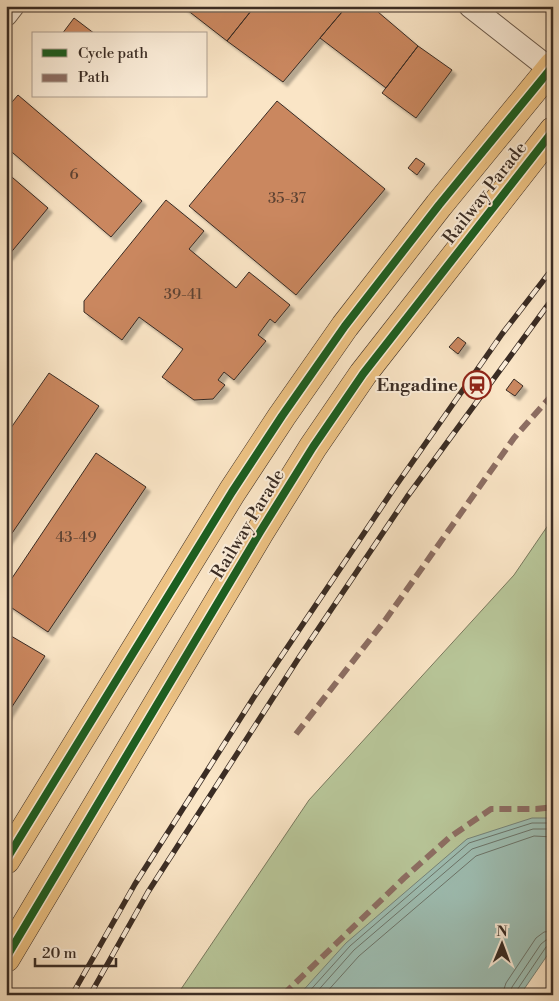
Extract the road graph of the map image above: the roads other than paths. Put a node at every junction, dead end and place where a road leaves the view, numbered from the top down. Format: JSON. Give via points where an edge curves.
{"nodes":[{"id":1,"x":13,"y":6,"type":"edge"},
{"id":2,"x":470,"y":6,"type":"edge"},
{"id":3,"x":6,"y":15,"type":"edge"},
{"id":4,"x":552,"y":68,"type":"edge"},
{"id":5,"x":553,"y":131,"type":"edge"},
{"id":6,"x":6,"y":860,"type":"edge"},
{"id":7,"x":6,"y":958,"type":"edge"}],
"edges":[{"from":1,"to":3,"type":"street"},
{"from":2,"to":4,"type":"street"},
{"from":4,"to":6,"type":"highway","name":"Railway Parade","via":[[351,318],[282,416]]},
{"from":5,"to":7,"type":"highway","name":"Railway Parade","via":[[362,374],[313,447]]}]}
